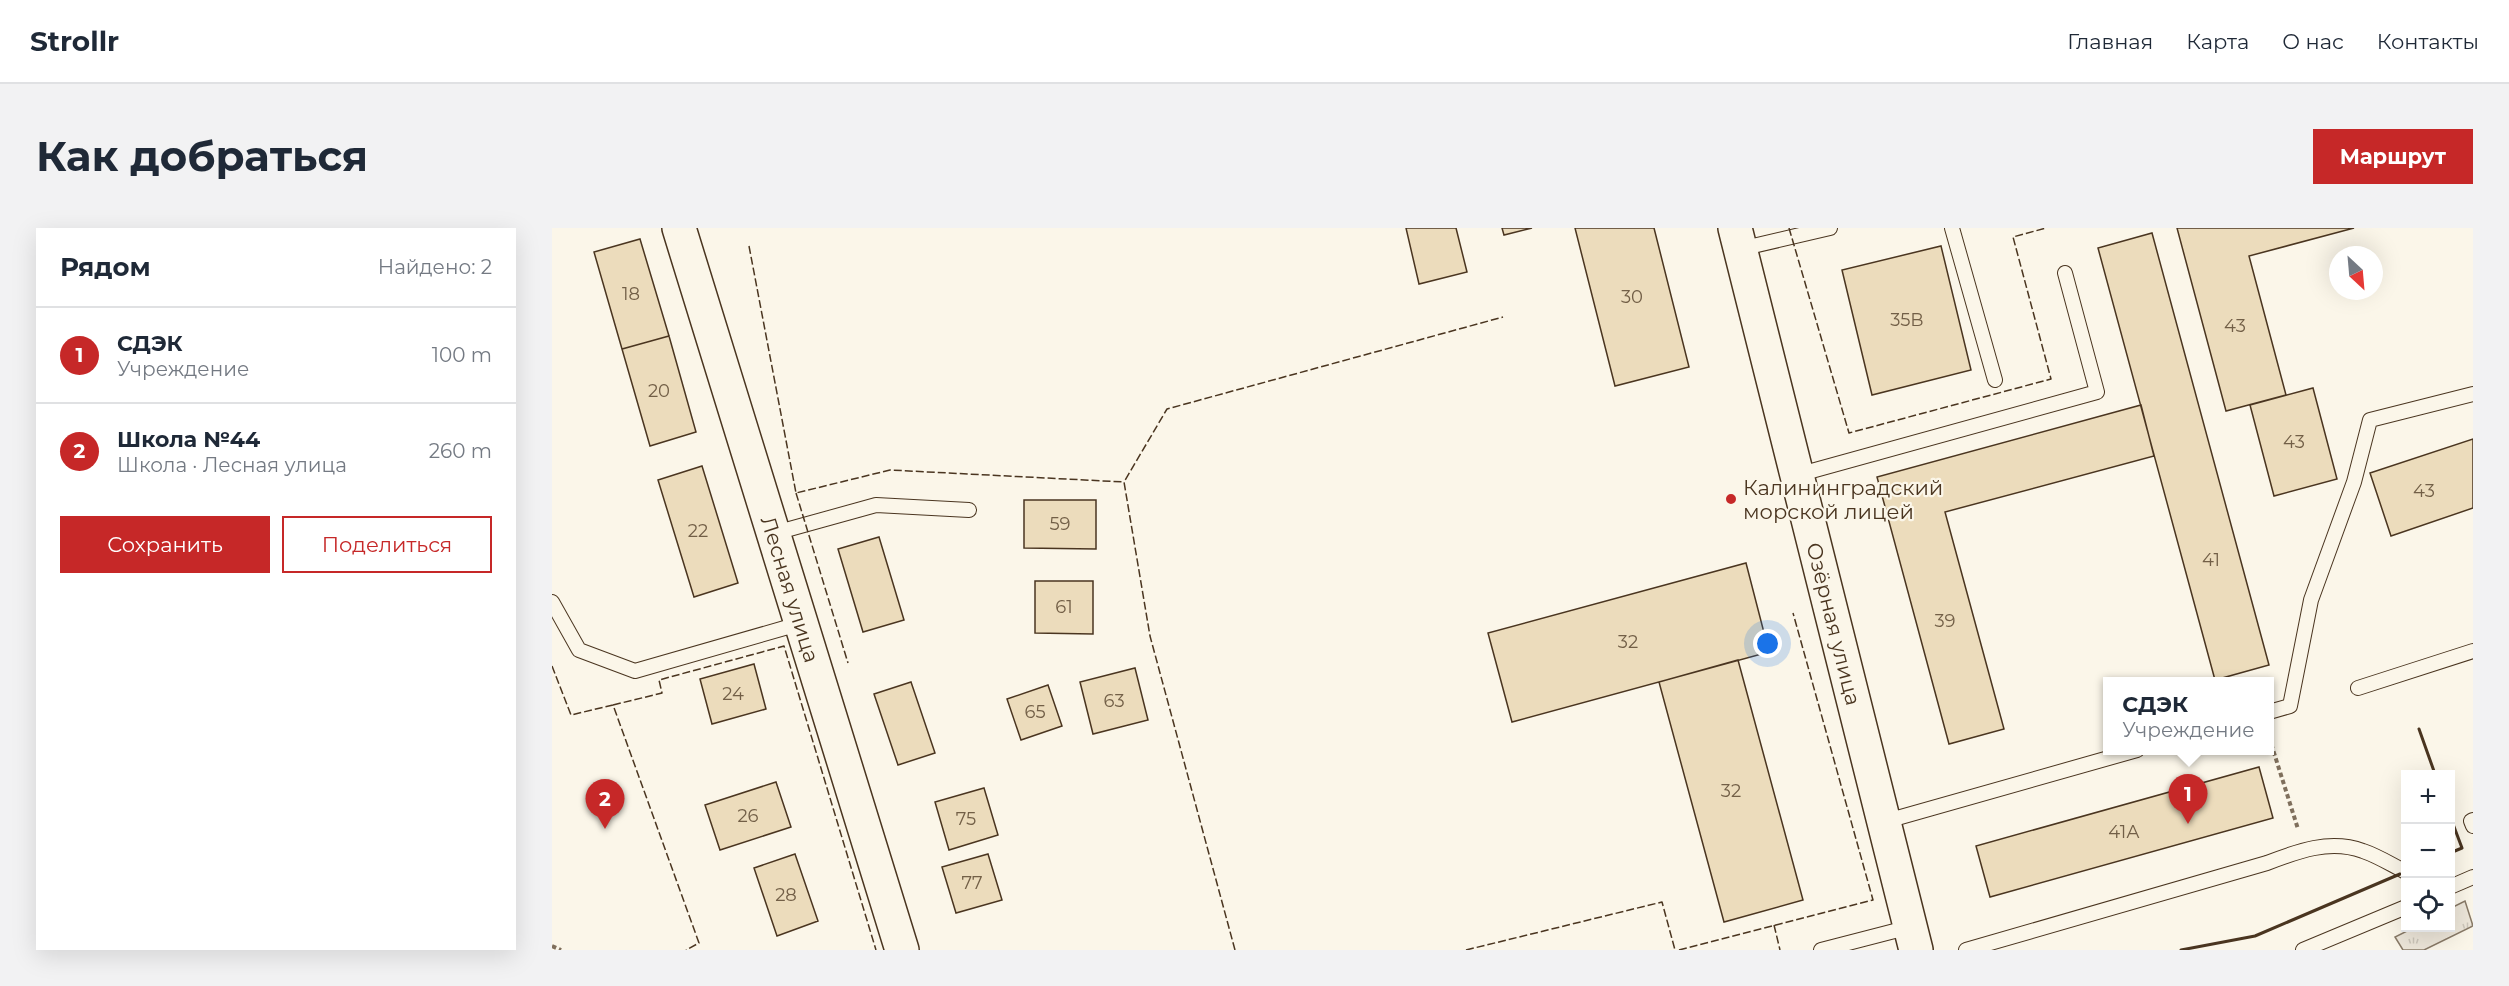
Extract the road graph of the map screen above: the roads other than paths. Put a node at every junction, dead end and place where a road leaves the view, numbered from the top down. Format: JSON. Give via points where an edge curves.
{"nodes":[{"id":1,"x":679,"y":228,"type":"edge"},
{"id":2,"x":1830,"y":228,"type":"edge"},
{"id":3,"x":1952,"y":228,"type":"edge"},
{"id":4,"x":1738,"y":238,"type":"edge"},
{"id":5,"x":2065,"y":273,"type":"dead end"},
{"id":6,"x":1995,"y":380,"type":"dead end"},
{"id":7,"x":2473,"y":394,"type":"edge"},
{"id":8,"x":1797,"y":475,"type":"junction"},
{"id":9,"x":969,"y":510,"type":"dead end"},
{"id":10,"x":775,"y":533,"type":"junction"},
{"id":11,"x":552,"y":602,"type":"edge"},
{"id":12,"x":803,"y":623,"type":"junction"},
{"id":13,"x":2473,"y":651,"type":"edge"},
{"id":14,"x":2358,"y":688,"type":"dead end"},
{"id":15,"x":2274,"y":711,"type":"edge"},
{"id":16,"x":2118,"y":755,"type":"edge"},
{"id":17,"x":2473,"y":820,"type":"edge"},
{"id":18,"x":1883,"y":822,"type":"junction"},
{"id":19,"x":2473,"y":826,"type":"edge"},
{"id":20,"x":2401,"y":870,"type":"edge"},
{"id":21,"x":2473,"y":877,"type":"edge"},
{"id":22,"x":2455,"y":885,"type":"edge"},
{"id":23,"x":2401,"y":909,"type":"edge"},
{"id":24,"x":1913,"y":939,"type":"edge"},
{"id":25,"x":902,"y":950,"type":"edge"},
{"id":26,"x":1821,"y":950,"type":"edge"},
{"id":27,"x":1966,"y":950,"type":"edge"},
{"id":28,"x":2303,"y":950,"type":"edge"}],
"edges":[{"from":1,"to":10,"type":"street","name":"Лесная улица"},
{"from":2,"to":4,"type":"lane"},
{"from":3,"to":6,"type":"lane"},
{"from":4,"to":8,"type":"street","name":"Озёрная улица"},
{"from":5,"to":8,"type":"lane","via":[[2097,392]]},
{"from":7,"to":15,"type":"lane","via":[[2370,420],[2354,482],[2311,600],[2290,706]]},
{"from":8,"to":18,"type":"street","name":"Озёрная улица"},
{"from":9,"to":10,"type":"lane","via":[[876,505]]},
{"from":10,"to":12,"type":"street","name":"Лесная улица"},
{"from":11,"to":12,"type":"lane","via":[[579,650],[635,671]]},
{"from":12,"to":25,"type":"street","name":"Лесная улица"},
{"from":13,"to":14,"type":"lane"},
{"from":16,"to":18,"type":"lane"},
{"from":17,"to":19,"type":"lane"},
{"from":18,"to":24,"type":"street","name":"Озёрная улица"},
{"from":20,"to":27,"type":"lane","via":[[2362,850],[2332,845],[2304,849]]},
{"from":21,"to":22,"type":"lane"},
{"from":23,"to":28,"type":"lane"},
{"from":24,"to":26,"type":"lane"}]}
